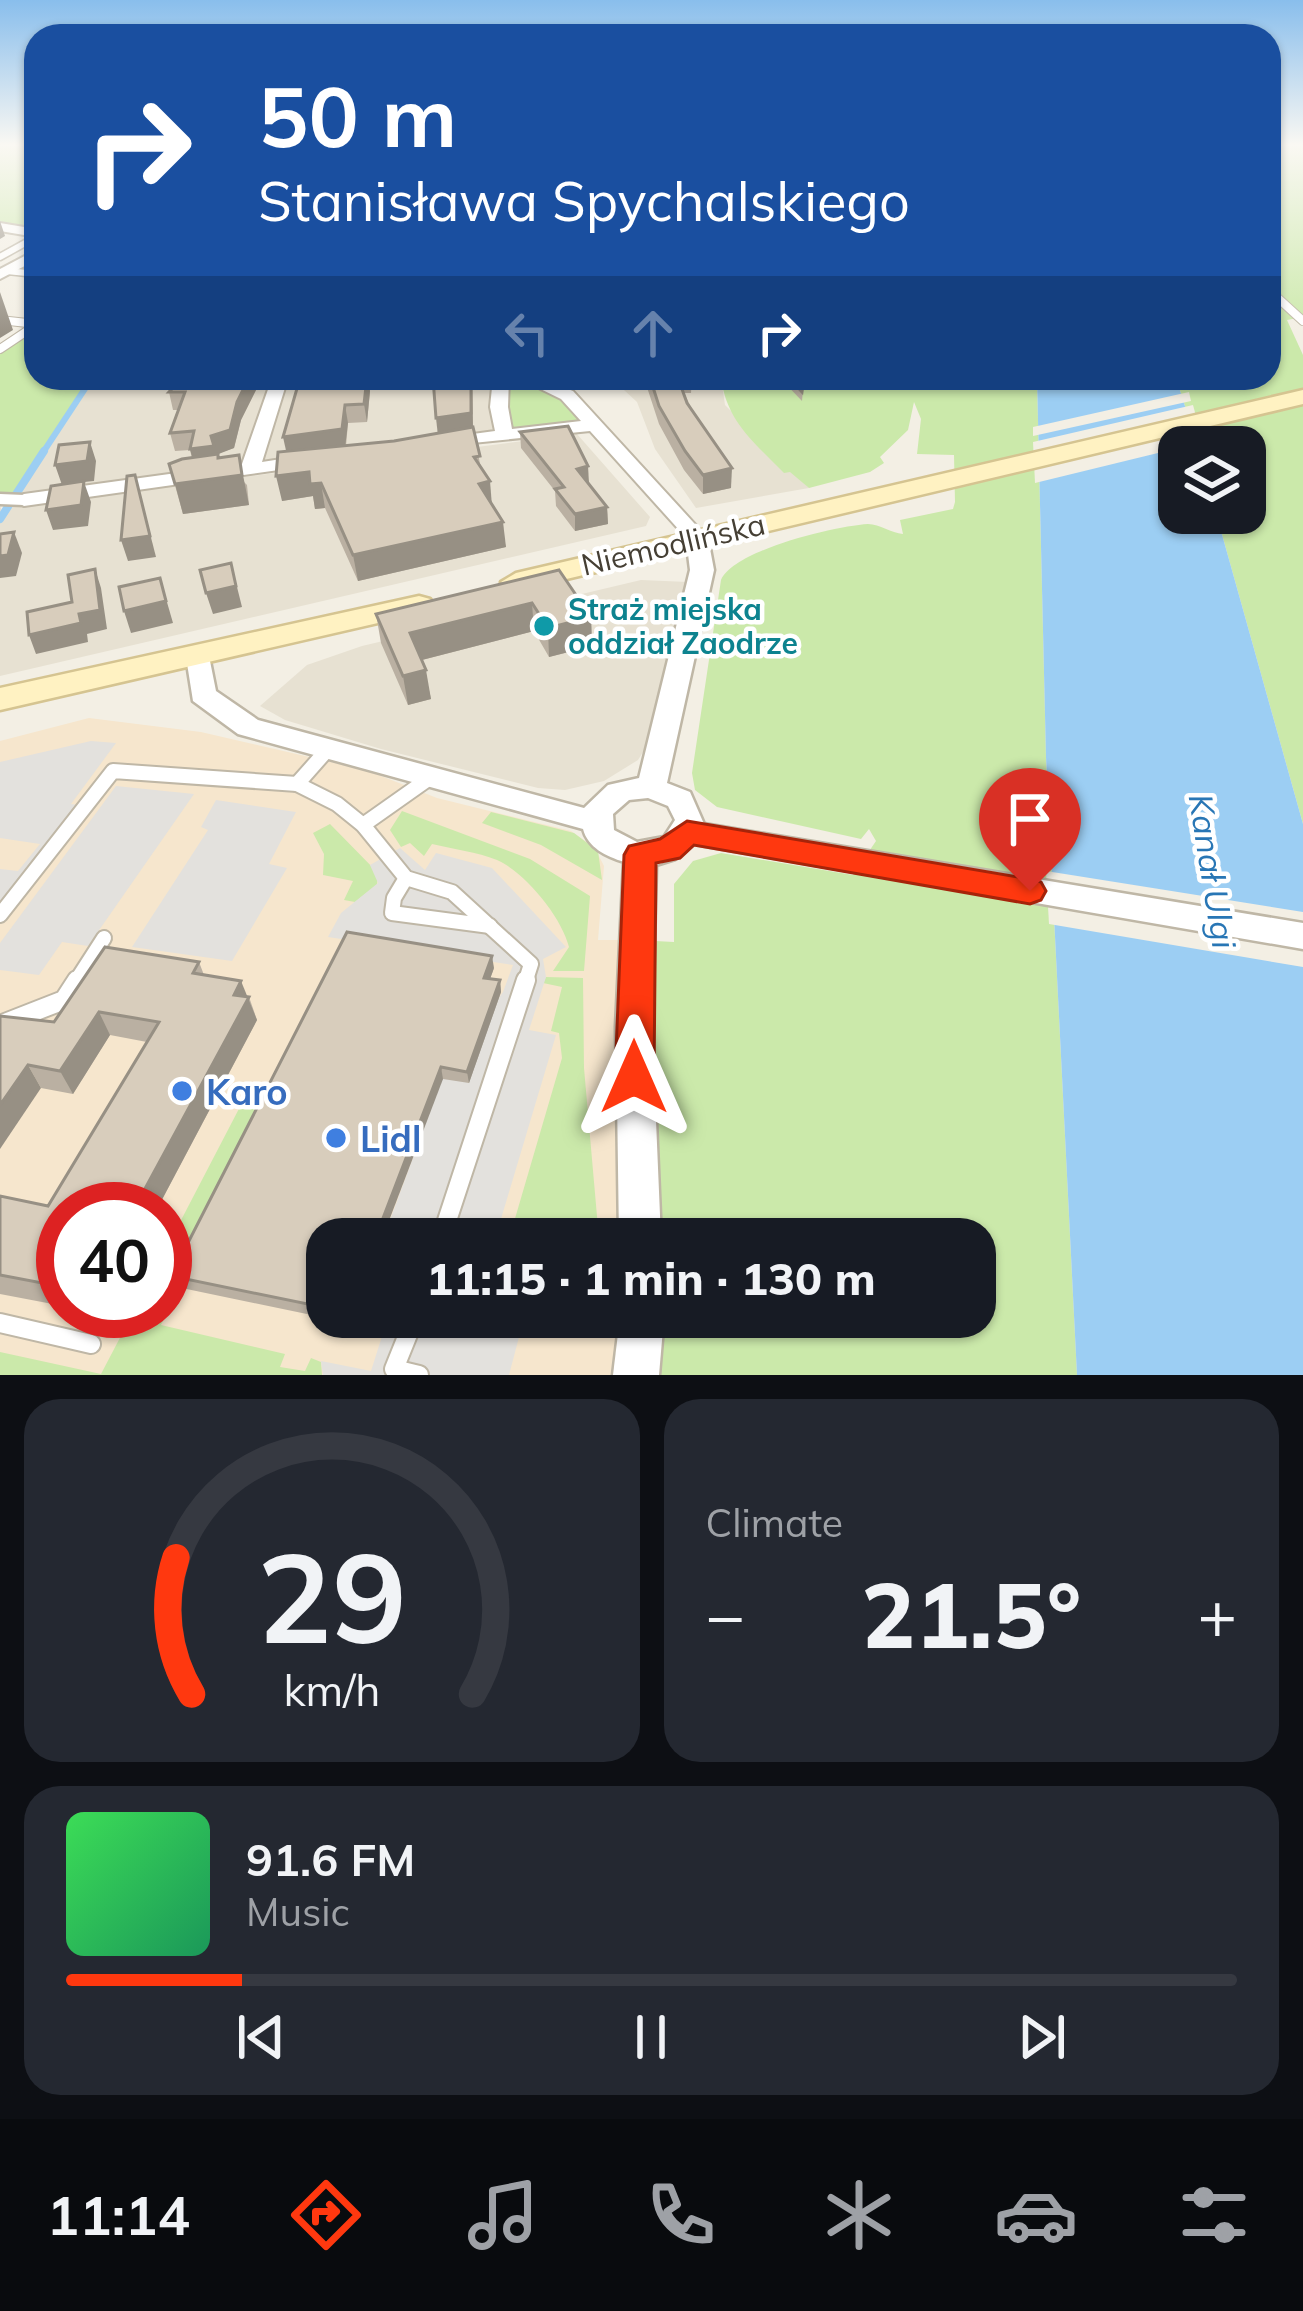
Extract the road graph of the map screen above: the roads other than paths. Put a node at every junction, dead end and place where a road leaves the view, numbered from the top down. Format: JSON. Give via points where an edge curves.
{"nodes":[{"id":1,"x":24,"y":246,"type":"edge"},
{"id":2,"x":2,"y":268,"type":"edge"},
{"id":3,"x":276,"y":390,"type":"edge"},
{"id":4,"x":500,"y":390,"type":"edge"},
{"id":5,"x":555,"y":390,"type":"edge"},
{"id":6,"x":1302,"y":397,"type":"edge"},
{"id":7,"x":594,"y":425,"type":"junction"},
{"id":8,"x":504,"y":435,"type":"junction"},
{"id":9,"x":423,"y":446,"type":"edge"},
{"id":10,"x":319,"y":459,"type":"edge"},
{"id":11,"x":250,"y":469,"type":"junction"},
{"id":12,"x":0,"y":499,"type":"edge"},
{"id":13,"x":24,"y":500,"type":"joint"},
{"id":14,"x":697,"y":538,"type":"junction"},
{"id":15,"x":496,"y":587,"type":"edge"},
{"id":16,"x":452,"y":597,"type":"edge"},
{"id":17,"x":199,"y":657,"type":"junction"},
{"id":18,"x":0,"y":699,"type":"edge"},
{"id":19,"x":0,"y":714,"type":"edge"},
{"id":20,"x":328,"y":749,"type":"junction"},
{"id":21,"x":431,"y":777,"type":"junction"},
{"id":22,"x":297,"y":784,"type":"junction"},
{"id":23,"x":651,"y":788,"type":"junction"},
{"id":24,"x":596,"y":822,"type":"junction"},
{"id":25,"x":362,"y":825,"type":"junction"},
{"id":26,"x":687,"y":832,"type":"junction"},
{"id":27,"x":640,"y":855,"type":"junction"},
{"id":28,"x":406,"y":878,"type":"junction"},
{"id":29,"x":0,"y":915,"type":"edge"},
{"id":30,"x":492,"y":926,"type":"junction"},
{"id":31,"x":1303,"y":936,"type":"edge"},
{"id":32,"x":104,"y":938,"type":"dead end"},
{"id":33,"x":0,"y":1025,"type":"edge"},
{"id":34,"x":448,"y":1218,"type":"edge"},
{"id":35,"x":639,"y":1218,"type":"edge"},
{"id":36,"x":0,"y":1323,"type":"edge"},
{"id":37,"x":407,"y":1338,"type":"edge"},
{"id":38,"x":640,"y":1338,"type":"edge"},
{"id":39,"x":92,"y":1344,"type":"dead end"},
{"id":40,"x":419,"y":1375,"type":"edge"},
{"id":41,"x":636,"y":1375,"type":"edge"}],
"edges":[{"from":1,"to":2,"type":"lane"},
{"from":3,"to":11,"type":"street"},
{"from":4,"to":8,"type":"street"},
{"from":5,"to":7,"type":"street"},
{"from":6,"to":14,"type":"main road","name":"Niemodlińska"},
{"from":7,"to":8,"type":"street"},
{"from":7,"to":14,"type":"street"},
{"from":8,"to":9,"type":"street"},
{"from":10,"to":11,"type":"street"},
{"from":11,"to":13,"type":"street"},
{"from":12,"to":13,"type":"lane"},
{"from":14,"to":15,"type":"main road","name":"Niemodlińska"},
{"from":14,"to":23,"type":"street","via":[[702,570]]},
{"from":16,"to":17,"type":"main road"},
{"from":17,"to":18,"type":"main road"},
{"from":17,"to":19,"type":"main road","via":[[158,676]]},
{"from":17,"to":20,"type":"street","via":[[203,695],[236,721]]},
{"from":20,"to":21,"type":"street"},
{"from":20,"to":22,"type":"lane"},
{"from":21,"to":24,"type":"street"},
{"from":21,"to":25,"type":"lane"},
{"from":22,"to":25,"type":"lane"},
{"from":22,"to":29,"type":"lane","via":[[112,771]]},
{"from":23,"to":24,"type":"street","via":[[620,792]]},
{"from":23,"to":26,"type":"street","via":[[679,799]]},
{"from":24,"to":27,"type":"street","via":[[609,844]]},
{"from":25,"to":28,"type":"lane"},
{"from":26,"to":27,"type":"street","via":[[669,849]]},
{"from":26,"to":31,"type":"street"},
{"from":27,"to":35,"type":"street"},
{"from":28,"to":30,"type":"lane","via":[[452,892]]},
{"from":28,"to":30,"type":"lane","via":[[392,913]]},
{"from":30,"to":34,"type":"lane","via":[[531,964]]},
{"from":32,"to":33,"type":"lane","via":[[64,1000]]},
{"from":36,"to":39,"type":"lane"},
{"from":37,"to":40,"type":"lane","via":[[394,1369]]},
{"from":38,"to":41,"type":"street"}]}
